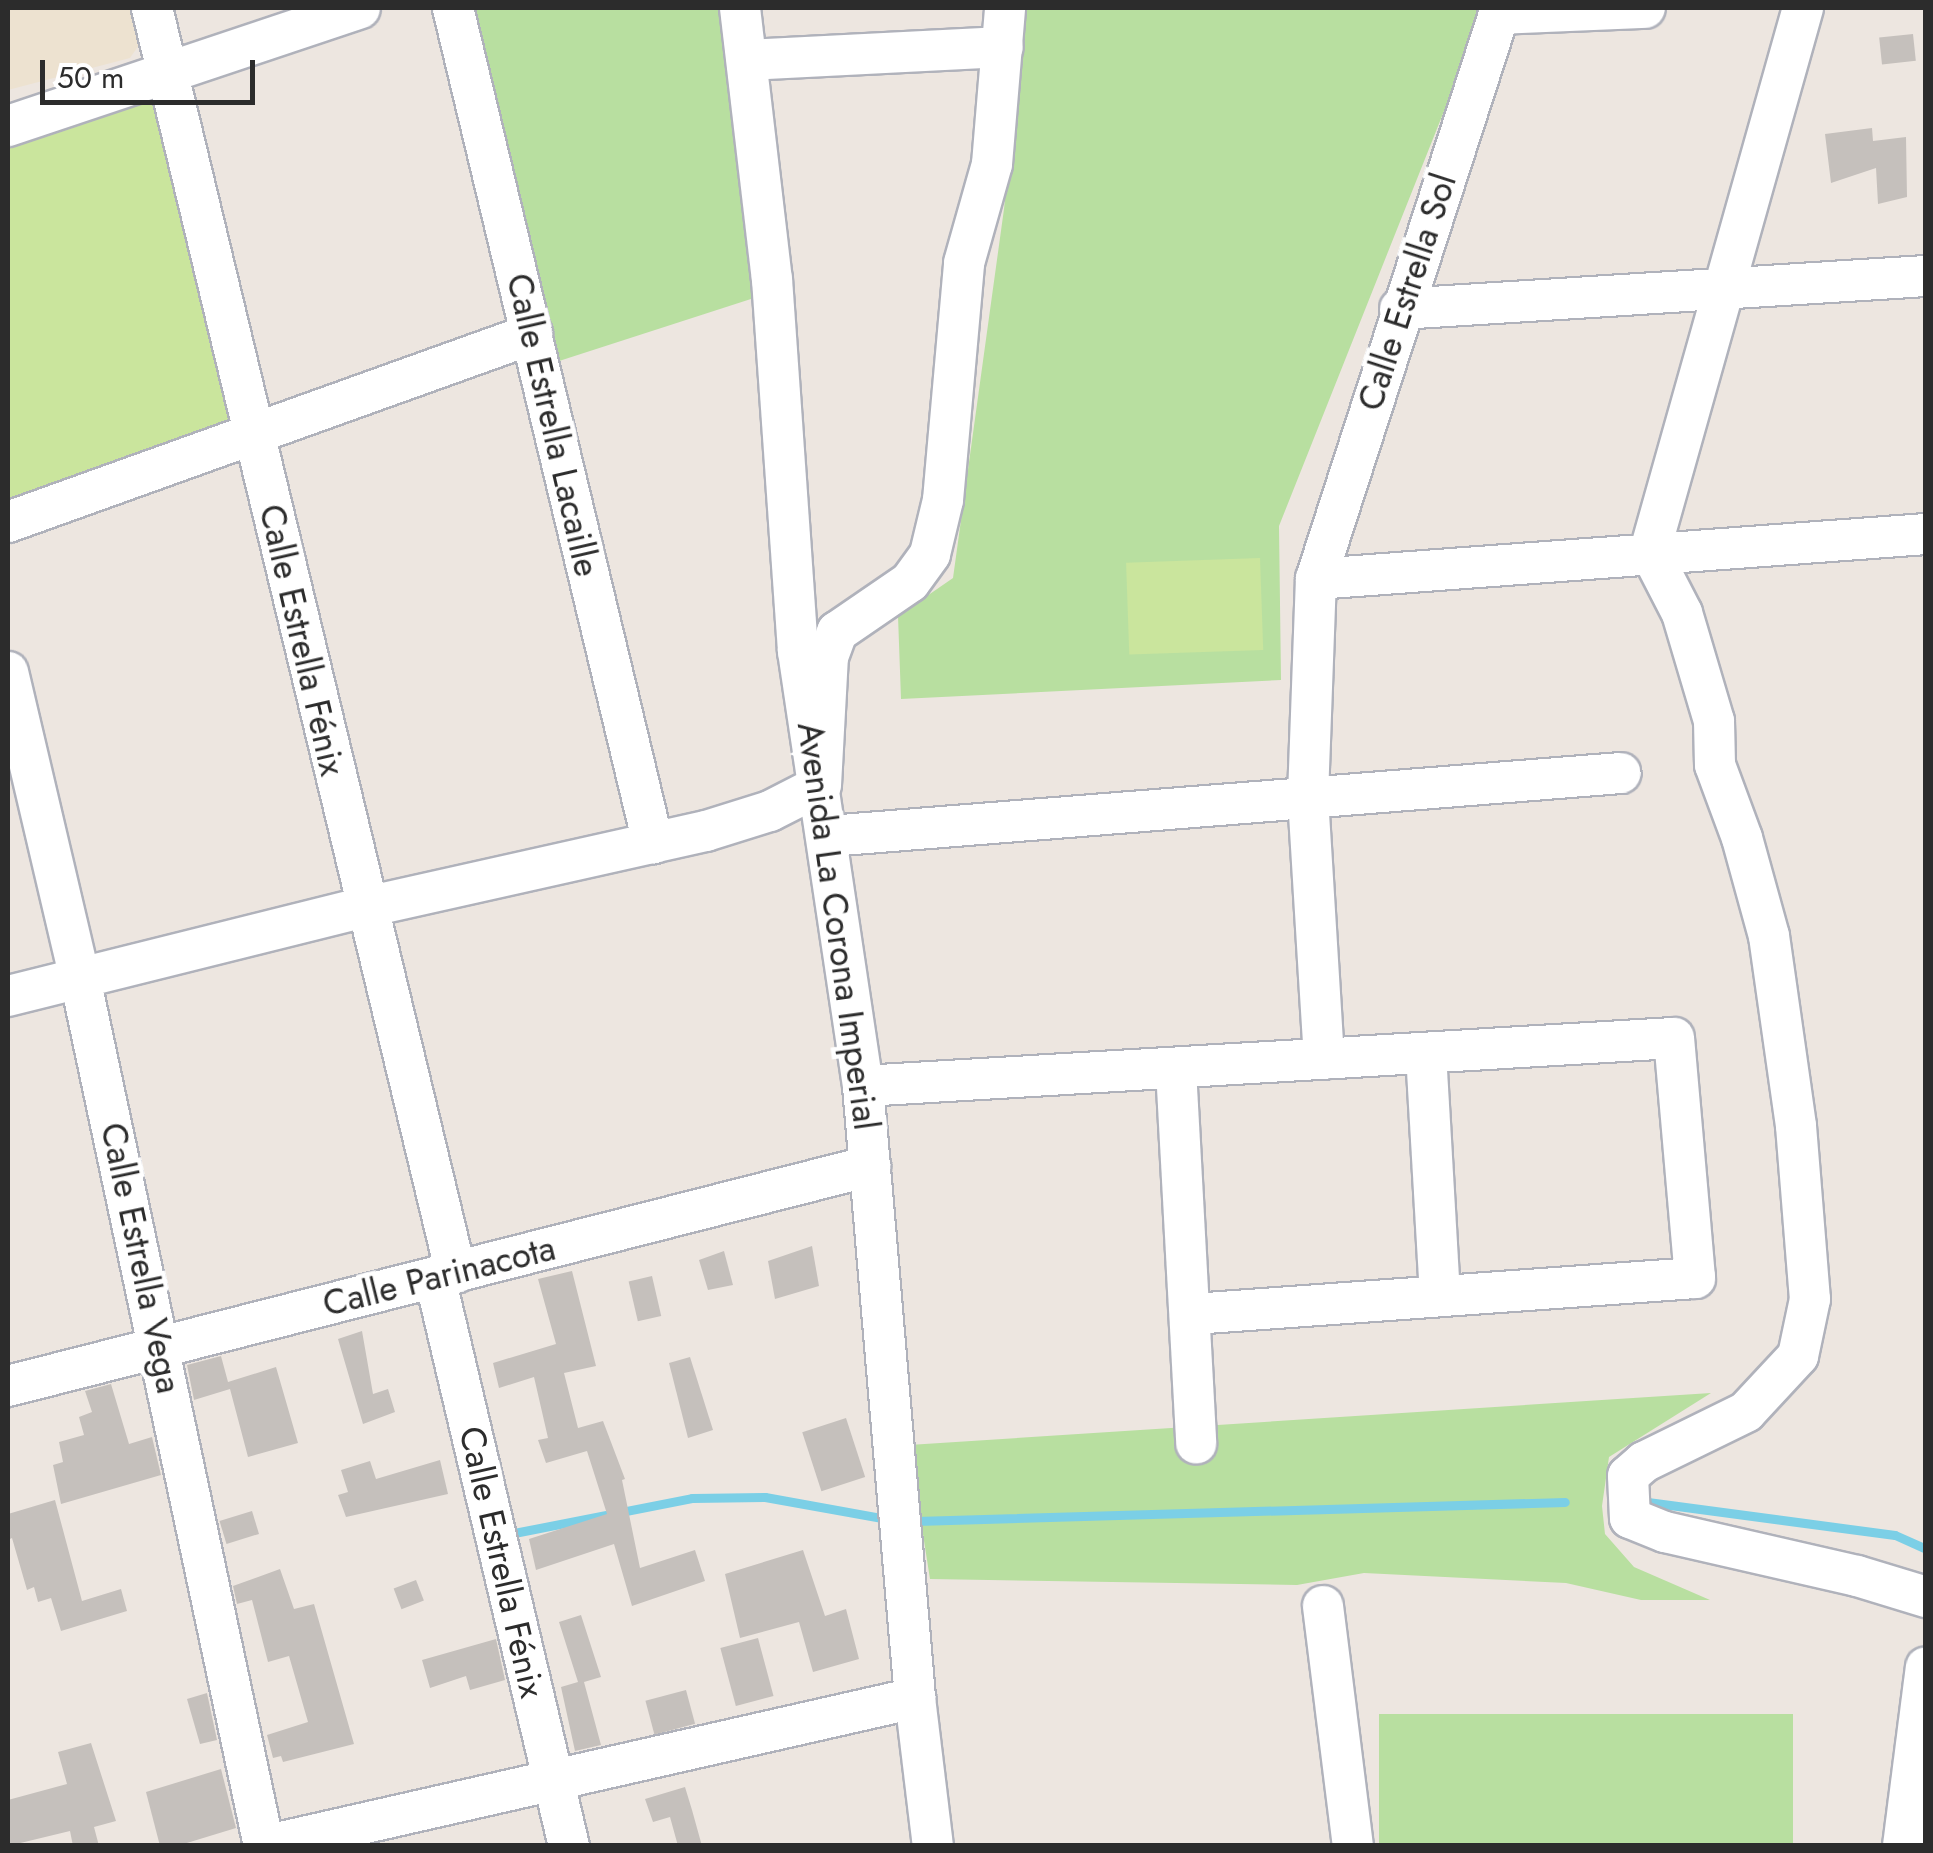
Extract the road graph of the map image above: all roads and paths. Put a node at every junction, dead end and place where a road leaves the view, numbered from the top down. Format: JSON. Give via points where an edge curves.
{"nodes":[{"id":1,"x":152,"y":8,"type":"edge"},
{"id":2,"x":360,"y":8,"type":"edge"},
{"id":3,"x":453,"y":8,"type":"edge"},
{"id":4,"x":740,"y":8,"type":"edge"},
{"id":5,"x":1004,"y":8,"type":"edge"},
{"id":6,"x":1644,"y":8,"type":"edge"},
{"id":7,"x":1802,"y":8,"type":"edge"},
{"id":8,"x":1500,"y":11,"type":"edge"},
{"id":9,"x":1003,"y":48,"type":"junction"},
{"id":10,"x":746,"y":60,"type":"junction"},
{"id":11,"x":168,"y":76,"type":"junction"},
{"id":12,"x":8,"y":126,"type":"edge"},
{"id":13,"x":1926,"y":276,"type":"edge"},
{"id":14,"x":1724,"y":286,"type":"junction"},
{"id":15,"x":1400,"y":308,"type":"junction"},
{"id":16,"x":532,"y":334,"type":"junction"},
{"id":17,"x":254,"y":436,"type":"junction"},
{"id":18,"x":8,"y":522,"type":"edge"},
{"id":19,"x":1926,"y":534,"type":"edge"},
{"id":20,"x":1650,"y":552,"type":"junction"},
{"id":21,"x":1316,"y":578,"type":"junction"},
{"id":22,"x":8,"y":672,"type":"edge"},
{"id":23,"x":1620,"y":773,"type":"dead end"},
{"id":24,"x":822,"y":785,"type":"junction"},
{"id":25,"x":1308,"y":796,"type":"junction"},
{"id":26,"x":829,"y":836,"type":"junction"},
{"id":27,"x":653,"y":843,"type":"junction"},
{"id":28,"x":366,"y":907,"type":"junction"},
{"id":29,"x":80,"y":978,"type":"junction"},
{"id":30,"x":8,"y":996,"type":"edge"},
{"id":31,"x":1426,"y":1052,"type":"junction"},
{"id":32,"x":1324,"y":1058,"type":"junction"},
{"id":33,"x":1176,"y":1069,"type":"junction"},
{"id":34,"x":863,"y":1086,"type":"junction"},
{"id":35,"x":870,"y":1166,"type":"junction"},
{"id":36,"x":446,"y":1275,"type":"junction"},
{"id":37,"x":1440,"y":1296,"type":"junction"},
{"id":38,"x":1192,"y":1314,"type":"junction"},
{"id":39,"x":160,"y":1346,"type":"junction"},
{"id":40,"x":8,"y":1386,"type":"edge"},
{"id":41,"x":1196,"y":1443,"type":"dead end"},
{"id":42,"x":1926,"y":1597,"type":"edge"},
{"id":43,"x":1324,"y":1606,"type":"dead end"},
{"id":44,"x":1926,"y":1667,"type":"edge"},
{"id":45,"x":915,"y":1698,"type":"junction"},
{"id":46,"x":553,"y":1782,"type":"junction"},
{"id":47,"x":264,"y":1846,"type":"edge"},
{"id":48,"x":569,"y":1846,"type":"edge"},
{"id":49,"x":934,"y":1846,"type":"edge"},
{"id":50,"x":1353,"y":1846,"type":"edge"},
{"id":51,"x":1902,"y":1846,"type":"edge"}],
"edges":[{"from":1,"to":11,"type":"street","name":"Calle Estrella Fénix"},
{"from":2,"to":11,"type":"street"},
{"from":3,"to":16,"type":"street","name":"Calle Estrella Lacaille"},
{"from":4,"to":10,"type":"street","name":"Avenida La Corona Imperial"},
{"from":5,"to":9,"type":"street"},
{"from":6,"to":8,"type":"street"},
{"from":7,"to":14,"type":"street"},
{"from":8,"to":15,"type":"street","name":"Calle Estrella Sol"},
{"from":9,"to":10,"type":"street"},
{"from":9,"to":24,"type":"street","via":[[992,164],[964,263],[952,426],[930,554],[910,582],[837,632],[828,657]]},
{"from":10,"to":24,"type":"street","name":"Avenida La Corona Imperial","via":[[772,280],[798,651]]},
{"from":11,"to":12,"type":"street"},
{"from":11,"to":17,"type":"street","name":"Calle Estrella Fénix"},
{"from":13,"to":14,"type":"street"},
{"from":14,"to":15,"type":"street"},
{"from":14,"to":20,"type":"street"},
{"from":15,"to":21,"type":"street","name":"Calle Estrella Sol"},
{"from":16,"to":17,"type":"street"},
{"from":16,"to":27,"type":"street","name":"Calle Estrella Lacaille"},
{"from":17,"to":18,"type":"street"},
{"from":17,"to":28,"type":"street","name":"Calle Estrella Fénix"},
{"from":19,"to":20,"type":"street"},
{"from":20,"to":21,"type":"street"},
{"from":20,"to":42,"type":"street","via":[[1682,613],[1714,721],[1715,766],[1769,936],[1796,1126],[1810,1299],[1798,1356],[1746,1412],[1628,1476],[1630,1518]]},
{"from":21,"to":25,"type":"street","name":"Calle Estrella Sol"},
{"from":22,"to":29,"type":"street","name":"Calle Estrella Vega"},
{"from":23,"to":25,"type":"street"},
{"from":24,"to":26,"type":"street","name":"Avenida La Corona Imperial"},
{"from":24,"to":27,"type":"street","via":[[770,811]]},
{"from":25,"to":26,"type":"street"},
{"from":25,"to":32,"type":"street","name":"Calle Estrella Sol"},
{"from":26,"to":34,"type":"street","name":"Avenida La Corona Imperial"},
{"from":27,"to":28,"type":"street"},
{"from":28,"to":29,"type":"street"},
{"from":28,"to":36,"type":"street","name":"Calle Estrella Fénix"},
{"from":29,"to":30,"type":"street"},
{"from":29,"to":39,"type":"street","name":"Calle Estrella Vega"},
{"from":31,"to":32,"type":"street"},
{"from":31,"to":37,"type":"street"},
{"from":31,"to":37,"type":"street","via":[[1674,1038],[1695,1278]]},
{"from":32,"to":33,"type":"street"},
{"from":33,"to":34,"type":"street"},
{"from":33,"to":38,"type":"street"},
{"from":34,"to":35,"type":"street","name":"Avenida La Corona Imperial"},
{"from":35,"to":36,"type":"street","name":"Calle Parinacota"},
{"from":35,"to":45,"type":"street","name":"Avenida La Corona Imperial"},
{"from":36,"to":39,"type":"street","name":"Calle Parinacota"},
{"from":36,"to":46,"type":"street","name":"Calle Estrella Fénix"},
{"from":37,"to":38,"type":"street"},
{"from":38,"to":41,"type":"street"},
{"from":39,"to":40,"type":"street","name":"Calle Parinacota"},
{"from":39,"to":47,"type":"street","name":"Calle Estrella Vega"},
{"from":43,"to":50,"type":"street"},
{"from":44,"to":51,"type":"street"},
{"from":45,"to":46,"type":"street"},
{"from":45,"to":49,"type":"street","name":"Avenida La Corona Imperial"},
{"from":46,"to":47,"type":"street"},
{"from":46,"to":48,"type":"street","name":"Calle Estrella Fénix"}]}
